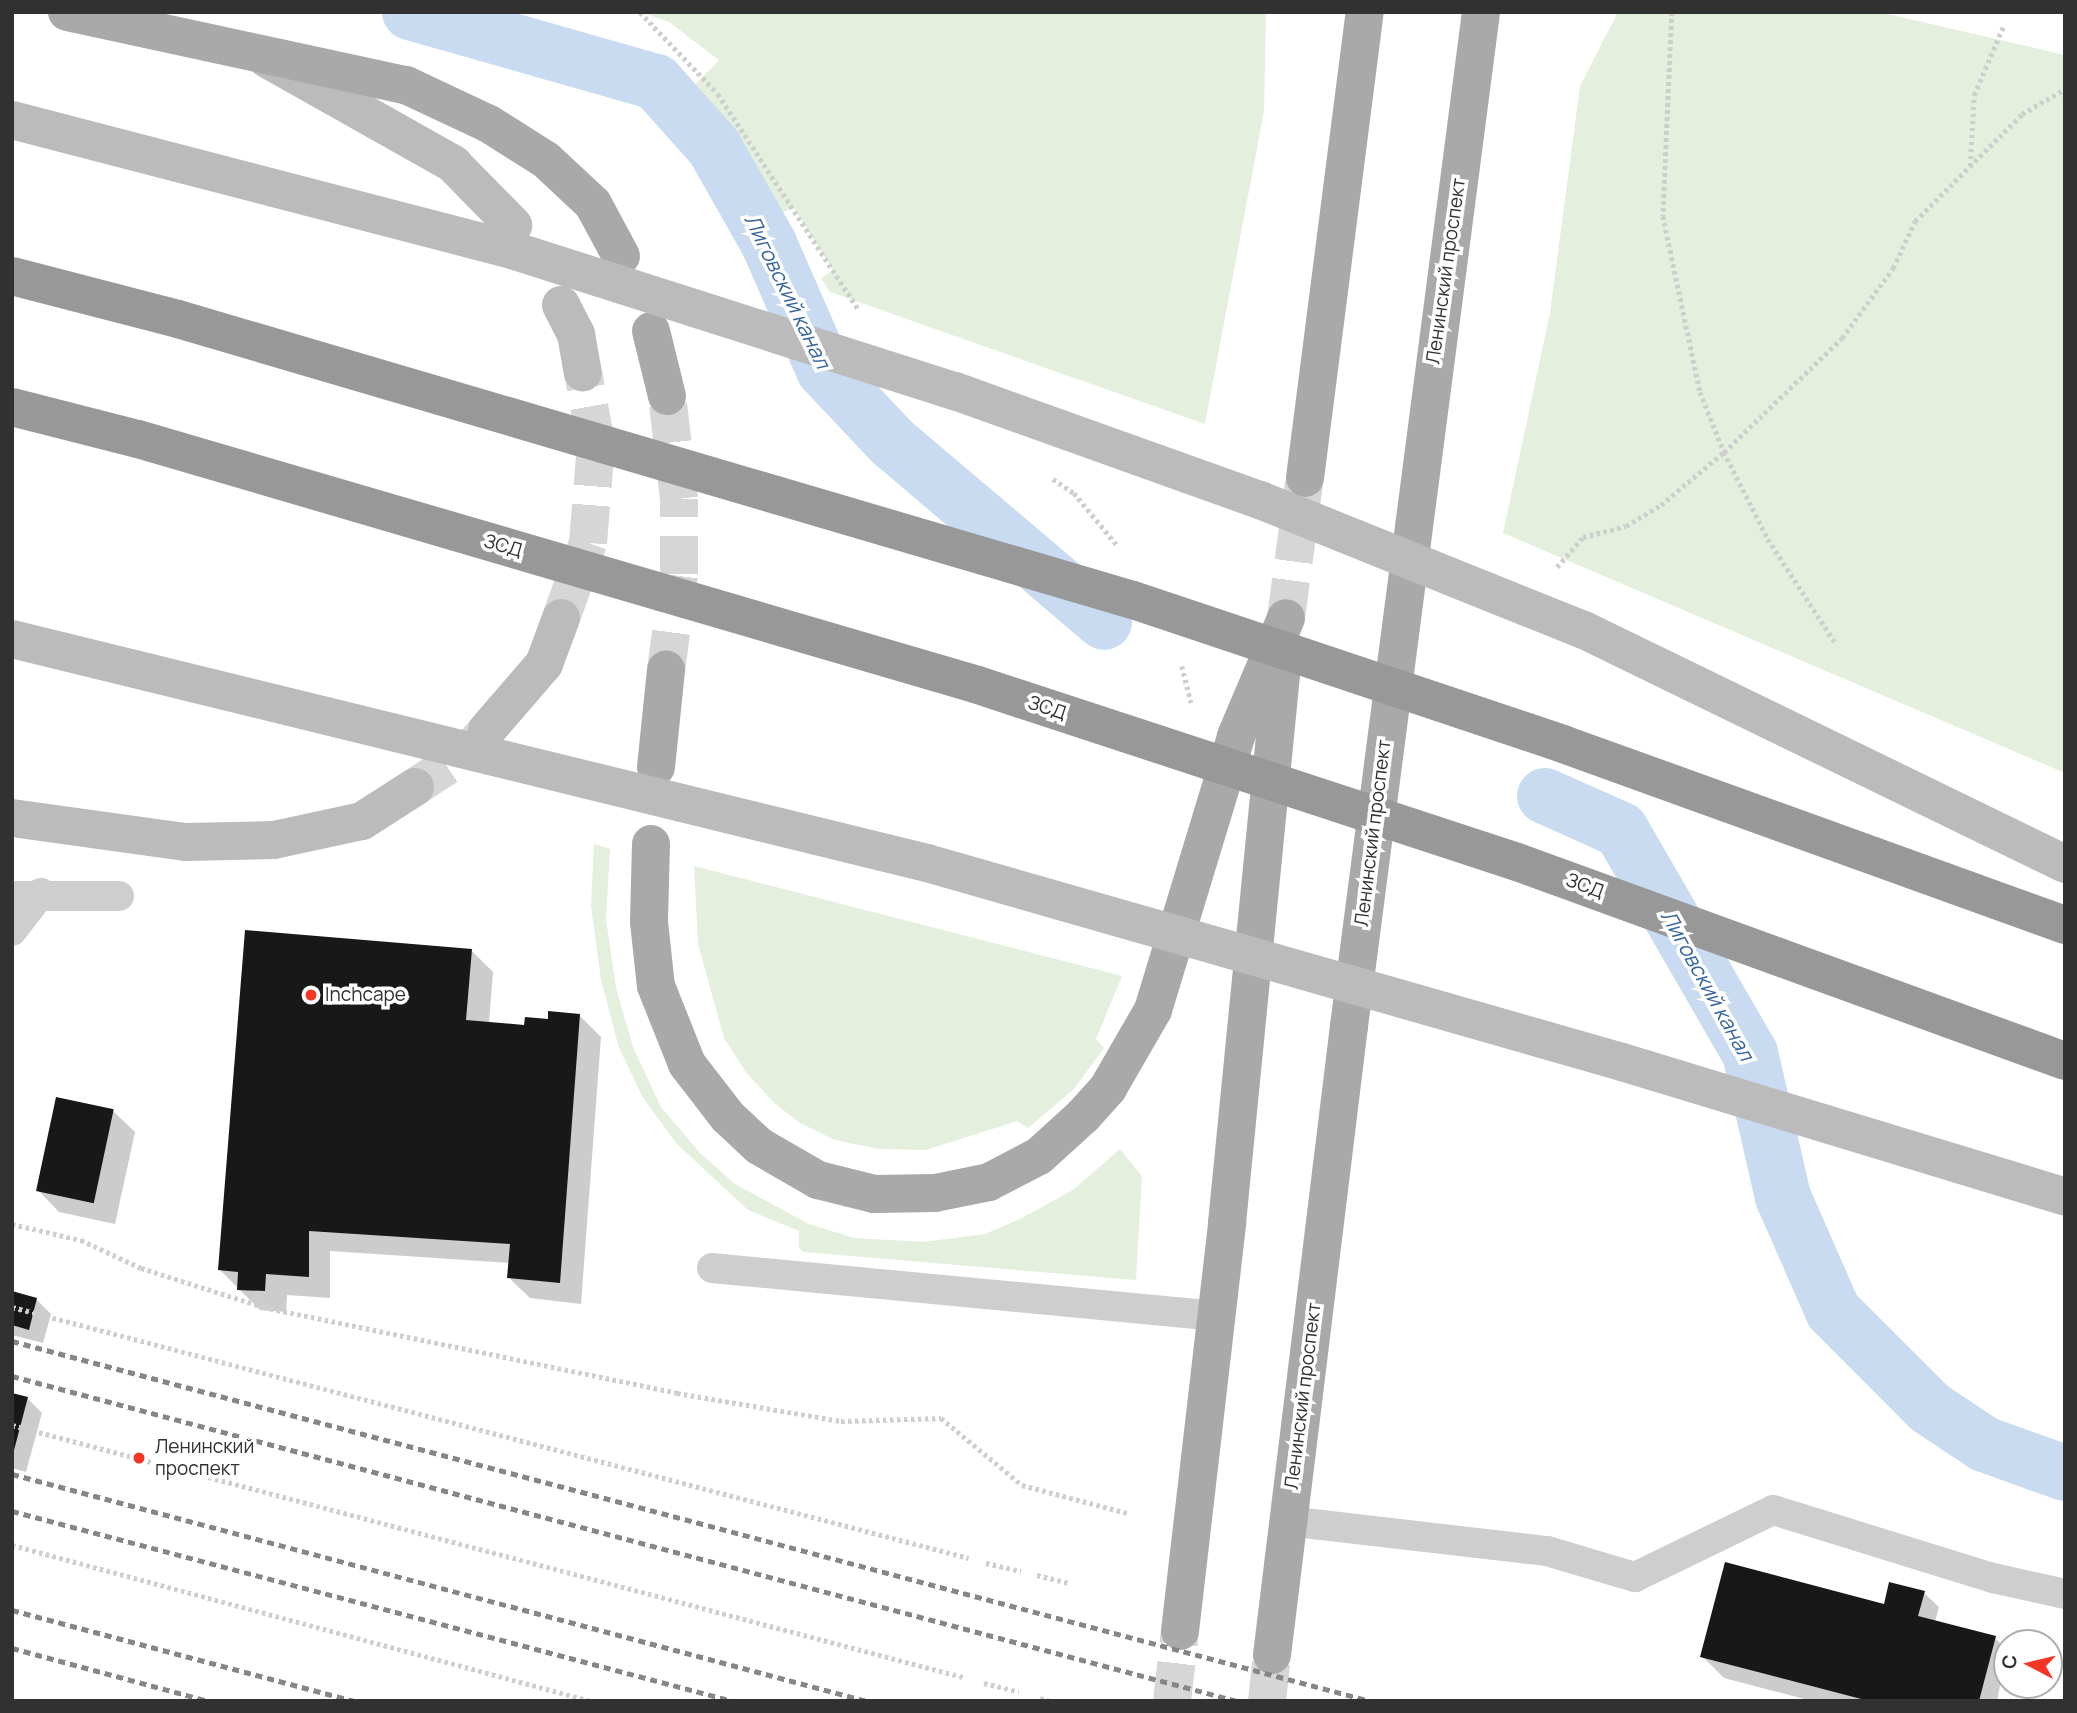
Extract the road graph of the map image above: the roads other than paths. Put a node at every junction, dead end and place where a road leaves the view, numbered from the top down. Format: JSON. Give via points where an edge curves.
{"nodes":[{"id":1,"x":67,"y":12,"type":"edge"},
{"id":2,"x":1366,"y":12,"type":"edge"},
{"id":3,"x":1481,"y":12,"type":"edge"},
{"id":4,"x":258,"y":55,"type":"junction"},
{"id":5,"x":12,"y":120,"type":"edge"},
{"id":6,"x":513,"y":225,"type":"dead end"},
{"id":7,"x":621,"y":256,"type":"dead end"},
{"id":8,"x":12,"y":276,"type":"edge"},
{"id":9,"x":561,"y":305,"type":"dead end"},
{"id":10,"x":651,"y":331,"type":"dead end"},
{"id":11,"x":583,"y":372,"type":"tunnel mouth"},
{"id":12,"x":667,"y":396,"type":"tunnel mouth"},
{"id":13,"x":12,"y":407,"type":"edge"},
{"id":14,"x":1304,"y":478,"type":"tunnel mouth"},
{"id":15,"x":561,"y":618,"type":"tunnel mouth"},
{"id":16,"x":12,"y":639,"type":"edge"},
{"id":17,"x":666,"y":670,"type":"tunnel mouth"},
{"id":18,"x":487,"y":730,"type":"tunnel mouth"},
{"id":19,"x":656,"y":766,"type":"dead end"},
{"id":20,"x":415,"y":787,"type":"tunnel mouth"},
{"id":21,"x":12,"y":818,"type":"edge"},
{"id":22,"x":651,"y":844,"type":"dead end"},
{"id":23,"x":2065,"y":864,"type":"edge"},
{"id":24,"x":27,"y":894,"type":"edge"},
{"id":25,"x":119,"y":896,"type":"dead end"},
{"id":26,"x":2065,"y":925,"type":"edge"},
{"id":27,"x":12,"y":931,"type":"edge"},
{"id":28,"x":2065,"y":1061,"type":"edge"},
{"id":29,"x":2065,"y":1197,"type":"edge"},
{"id":30,"x":712,"y":1268,"type":"dead end"},
{"id":31,"x":1217,"y":1316,"type":"junction"},
{"id":32,"x":1287,"y":1521,"type":"junction"},
{"id":33,"x":2065,"y":1594,"type":"edge"},
{"id":34,"x":1180,"y":1631,"type":"tunnel mouth"},
{"id":35,"x":1272,"y":1655,"type":"tunnel mouth"}],
"edges":[{"from":1,"to":4,"type":"main road"},
{"from":2,"to":14,"type":"main road"},
{"from":3,"to":32,"type":"main road","name":"Ленинский проспект"},
{"from":4,"to":6,"type":"main road","via":[[453,164]]},
{"from":4,"to":7,"type":"main road","via":[[406,85],[489,124],[546,160],[593,204]]},
{"from":5,"to":23,"type":"main road","bridge":true,"via":[[512,250],[955,391],[1261,500],[1584,630]]},
{"from":8,"to":26,"type":"highway","bridge":true,"via":[[178,319],[1133,600],[1563,744]]},
{"from":9,"to":11,"type":"main road","via":[[576,334]]},
{"from":10,"to":12,"type":"main road"},
{"from":13,"to":28,"type":"highway","name":"ЗСД","bridge":true,"via":[[138,439],[978,685],[1517,862]]},
{"from":15,"to":18,"type":"main road","via":[[544,664]]},
{"from":16,"to":29,"type":"main road","bridge":true,"via":[[927,863],[1622,1062]]},
{"from":17,"to":19,"type":"main road"},
{"from":20,"to":21,"type":"main road","via":[[362,821],[274,840],[185,842]]},
{"from":22,"to":31,"type":"main road","via":[[649,922],[656,986],[687,1064],[728,1117],[759,1146],[818,1180],[874,1194],[935,1193],[989,1182],[1039,1156],[1083,1116],[1108,1088],[1153,1010],[1236,736],[1286,618]]},
{"from":24,"to":25,"type":"lane"},
{"from":24,"to":27,"type":"lane"},
{"from":30,"to":31,"type":"lane"},
{"from":31,"to":34,"type":"main road"},
{"from":32,"to":33,"type":"lane","via":[[1547,1551],[1635,1577],[1773,1510],[1993,1578]]},
{"from":32,"to":35,"type":"main road","name":"Ленинский проспект"}]}
